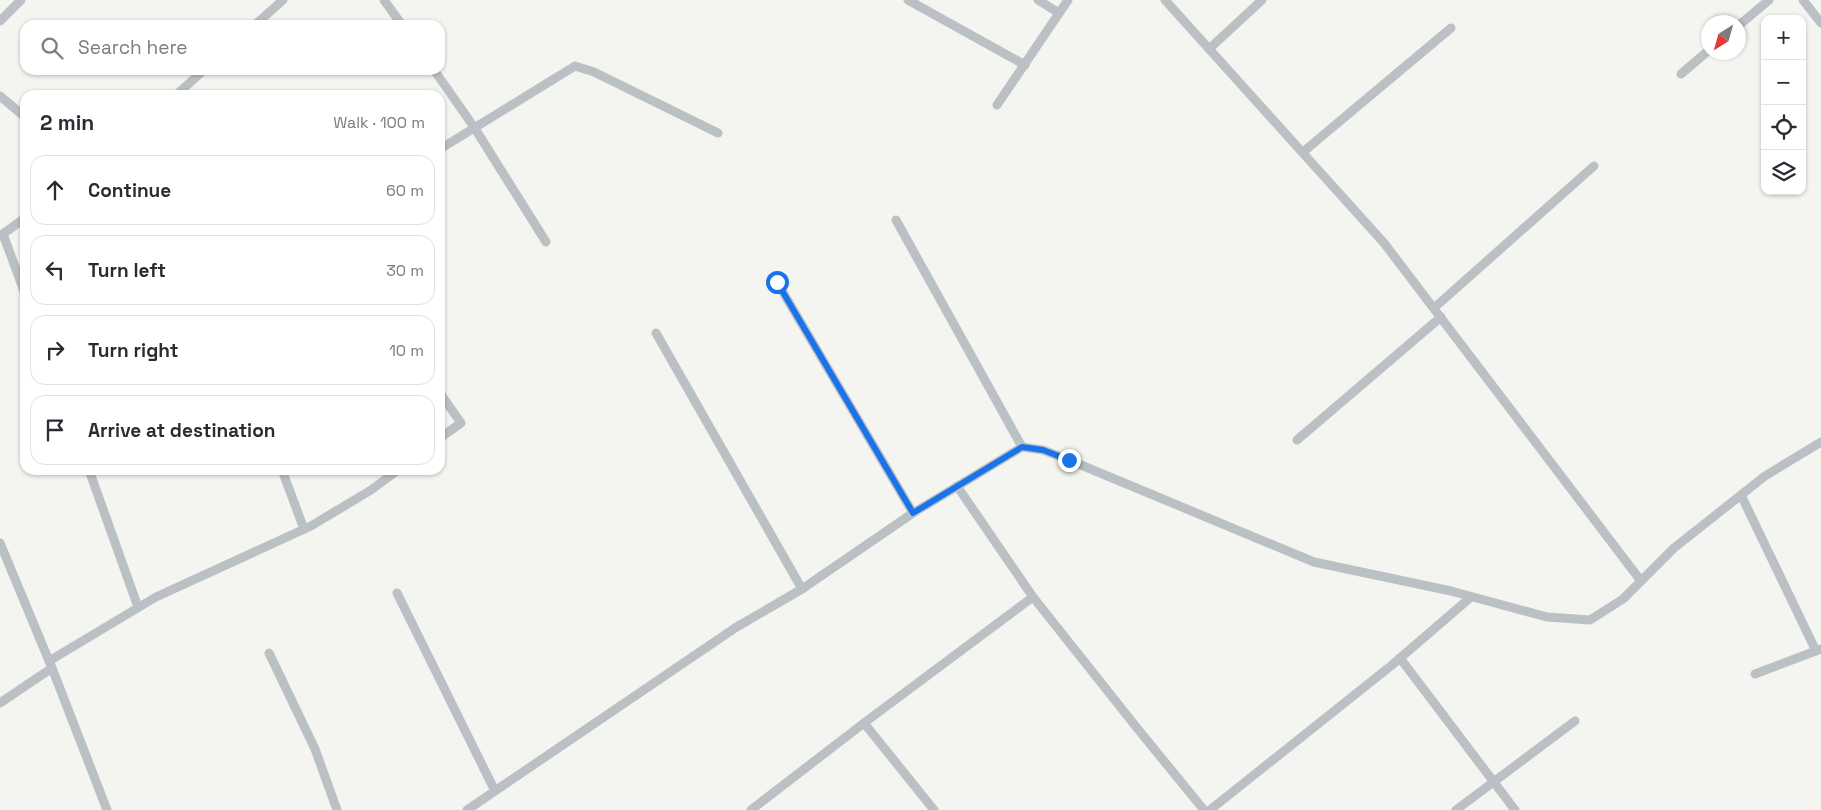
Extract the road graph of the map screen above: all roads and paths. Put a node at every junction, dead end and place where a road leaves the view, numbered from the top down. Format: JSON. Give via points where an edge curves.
{"nodes":[{"id":1,"x":21,"y":0,"type":"edge"},
{"id":2,"x":283,"y":0,"type":"edge"},
{"id":3,"x":384,"y":0,"type":"edge"},
{"id":4,"x":908,"y":0,"type":"edge"},
{"id":5,"x":1038,"y":0,"type":"edge"},
{"id":6,"x":1068,"y":0,"type":"edge"},
{"id":7,"x":1165,"y":0,"type":"edge"},
{"id":8,"x":1262,"y":0,"type":"edge"},
{"id":9,"x":1769,"y":0,"type":"edge"},
{"id":10,"x":1803,"y":0,"type":"edge"},
{"id":11,"x":1059,"y":13,"type":"junction"},
{"id":12,"x":1746,"y":19,"type":"edge"},
{"id":13,"x":261,"y":20,"type":"edge"},
{"id":14,"x":398,"y":20,"type":"edge"},
{"id":15,"x":0,"y":21,"type":"edge"},
{"id":16,"x":1821,"y":23,"type":"edge"},
{"id":17,"x":1451,"y":28,"type":"dead end"},
{"id":18,"x":1209,"y":49,"type":"junction"},
{"id":19,"x":1701,"y":58,"type":"edge"},
{"id":20,"x":1025,"y":64,"type":"junction"},
{"id":21,"x":1682,"y":74,"type":"dead end"},
{"id":22,"x":198,"y":75,"type":"edge"},
{"id":23,"x":438,"y":75,"type":"edge"},
{"id":24,"x":182,"y":90,"type":"edge"},
{"id":25,"x":0,"y":96,"type":"edge"},
{"id":26,"x":997,"y":106,"type":"dead end"},
{"id":27,"x":20,"y":113,"type":"edge"},
{"id":28,"x":474,"y":127,"type":"junction"},
{"id":29,"x":718,"y":133,"type":"dead end"},
{"id":30,"x":445,"y":146,"type":"edge"},
{"id":31,"x":1302,"y":152,"type":"junction"},
{"id":32,"x":1594,"y":166,"type":"dead end"},
{"id":33,"x":896,"y":220,"type":"dead end"},
{"id":34,"x":20,"y":222,"type":"edge"},
{"id":35,"x":2,"y":235,"type":"edge"},
{"id":36,"x":546,"y":242,"type":"dead end"},
{"id":37,"x":20,"y":281,"type":"edge"},
{"id":38,"x":777,"y":282,"type":"dead end"},
{"id":39,"x":1434,"y":308,"type":"junction"},
{"id":40,"x":1441,"y":317,"type":"junction"},
{"id":41,"x":656,"y":333,"type":"dead end"},
{"id":42,"x":445,"y":400,"type":"edge"},
{"id":43,"x":445,"y":434,"type":"edge"},
{"id":44,"x":1297,"y":440,"type":"dead end"},
{"id":45,"x":1821,"y":442,"type":"edge"},
{"id":46,"x":1022,"y":447,"type":"junction"},
{"id":47,"x":91,"y":475,"type":"edge"},
{"id":48,"x":284,"y":475,"type":"edge"},
{"id":49,"x":391,"y":475,"type":"edge"},
{"id":50,"x":957,"y":486,"type":"junction"},
{"id":51,"x":1741,"y":495,"type":"junction"},
{"id":52,"x":913,"y":513,"type":"junction"},
{"id":53,"x":304,"y":529,"type":"junction"},
{"id":54,"x":0,"y":543,"type":"edge"},
{"id":55,"x":1641,"y":581,"type":"junction"},
{"id":56,"x":802,"y":589,"type":"junction"},
{"id":57,"x":397,"y":593,"type":"dead end"},
{"id":58,"x":1033,"y":597,"type":"junction"},
{"id":59,"x":1471,"y":597,"type":"junction"},
{"id":60,"x":138,"y":607,"type":"junction"},
{"id":61,"x":1819,"y":650,"type":"edge"},
{"id":62,"x":269,"y":653,"type":"dead end"},
{"id":63,"x":1400,"y":658,"type":"junction"},
{"id":64,"x":51,"y":664,"type":"junction"},
{"id":65,"x":1755,"y":674,"type":"dead end"},
{"id":66,"x":0,"y":704,"type":"edge"},
{"id":67,"x":1575,"y":722,"type":"dead end"},
{"id":68,"x":864,"y":723,"type":"junction"},
{"id":69,"x":1493,"y":781,"type":"junction"},
{"id":70,"x":494,"y":792,"type":"junction"},
{"id":71,"x":107,"y":810,"type":"edge"},
{"id":72,"x":337,"y":810,"type":"edge"},
{"id":73,"x":467,"y":810,"type":"edge"},
{"id":74,"x":750,"y":810,"type":"edge"},
{"id":75,"x":934,"y":810,"type":"edge"},
{"id":76,"x":1204,"y":810,"type":"edge"},
{"id":77,"x":1210,"y":810,"type":"edge"},
{"id":78,"x":1456,"y":810,"type":"edge"},
{"id":79,"x":1515,"y":810,"type":"edge"}],
"edges":[{"from":1,"to":15,"type":"street"},
{"from":2,"to":13,"type":"street"},
{"from":3,"to":14,"type":"street"},
{"from":4,"to":20,"type":"street"},
{"from":5,"to":11,"type":"street"},
{"from":6,"to":11,"type":"street"},
{"from":7,"to":18,"type":"street"},
{"from":8,"to":18,"type":"street"},
{"from":9,"to":12,"type":"street"},
{"from":10,"to":16,"type":"street"},
{"from":11,"to":20,"type":"street"},
{"from":17,"to":31,"type":"street"},
{"from":18,"to":31,"type":"street"},
{"from":19,"to":21,"type":"street"},
{"from":20,"to":26,"type":"street"},
{"from":22,"to":24,"type":"street"},
{"from":23,"to":28,"type":"street"},
{"from":25,"to":27,"type":"street"},
{"from":28,"to":29,"type":"street","via":[[575,66],[594,72]]},
{"from":28,"to":30,"type":"street"},
{"from":28,"to":36,"type":"street"},
{"from":31,"to":39,"type":"street","via":[[1384,243]]},
{"from":32,"to":39,"type":"street"},
{"from":33,"to":46,"type":"street"},
{"from":34,"to":35,"type":"street"},
{"from":35,"to":37,"type":"street"},
{"from":38,"to":52,"type":"street"},
{"from":39,"to":40,"type":"street"},
{"from":40,"to":44,"type":"street"},
{"from":40,"to":55,"type":"street"},
{"from":41,"to":56,"type":"street"},
{"from":42,"to":43,"type":"street","via":[[460,423]]},
{"from":45,"to":51,"type":"street","via":[[1765,476]]},
{"from":46,"to":50,"type":"street"},
{"from":46,"to":59,"type":"street","via":[[1043,450],[1069,460],[1314,562]]},
{"from":47,"to":60,"type":"street"},
{"from":48,"to":53,"type":"street"},
{"from":49,"to":53,"type":"street"},
{"from":50,"to":52,"type":"street"},
{"from":50,"to":58,"type":"street"},
{"from":51,"to":55,"type":"street","via":[[1674,548]]},
{"from":51,"to":61,"type":"street"},
{"from":52,"to":56,"type":"street"},
{"from":53,"to":60,"type":"street"},
{"from":54,"to":64,"type":"street"},
{"from":55,"to":59,"type":"street","via":[[1623,599],[1590,620],[1547,617]]},
{"from":56,"to":70,"type":"street","via":[[735,628]]},
{"from":57,"to":70,"type":"street"},
{"from":58,"to":68,"type":"street"},
{"from":58,"to":76,"type":"street"},
{"from":59,"to":63,"type":"street"},
{"from":60,"to":64,"type":"street"},
{"from":61,"to":65,"type":"street"},
{"from":62,"to":72,"type":"street","via":[[315,749]]},
{"from":63,"to":69,"type":"street"},
{"from":63,"to":77,"type":"street"},
{"from":64,"to":66,"type":"street"},
{"from":64,"to":71,"type":"street"},
{"from":67,"to":69,"type":"street"},
{"from":68,"to":74,"type":"street"},
{"from":68,"to":75,"type":"street"},
{"from":69,"to":78,"type":"street"},
{"from":69,"to":79,"type":"street"},
{"from":70,"to":73,"type":"street"}]}
